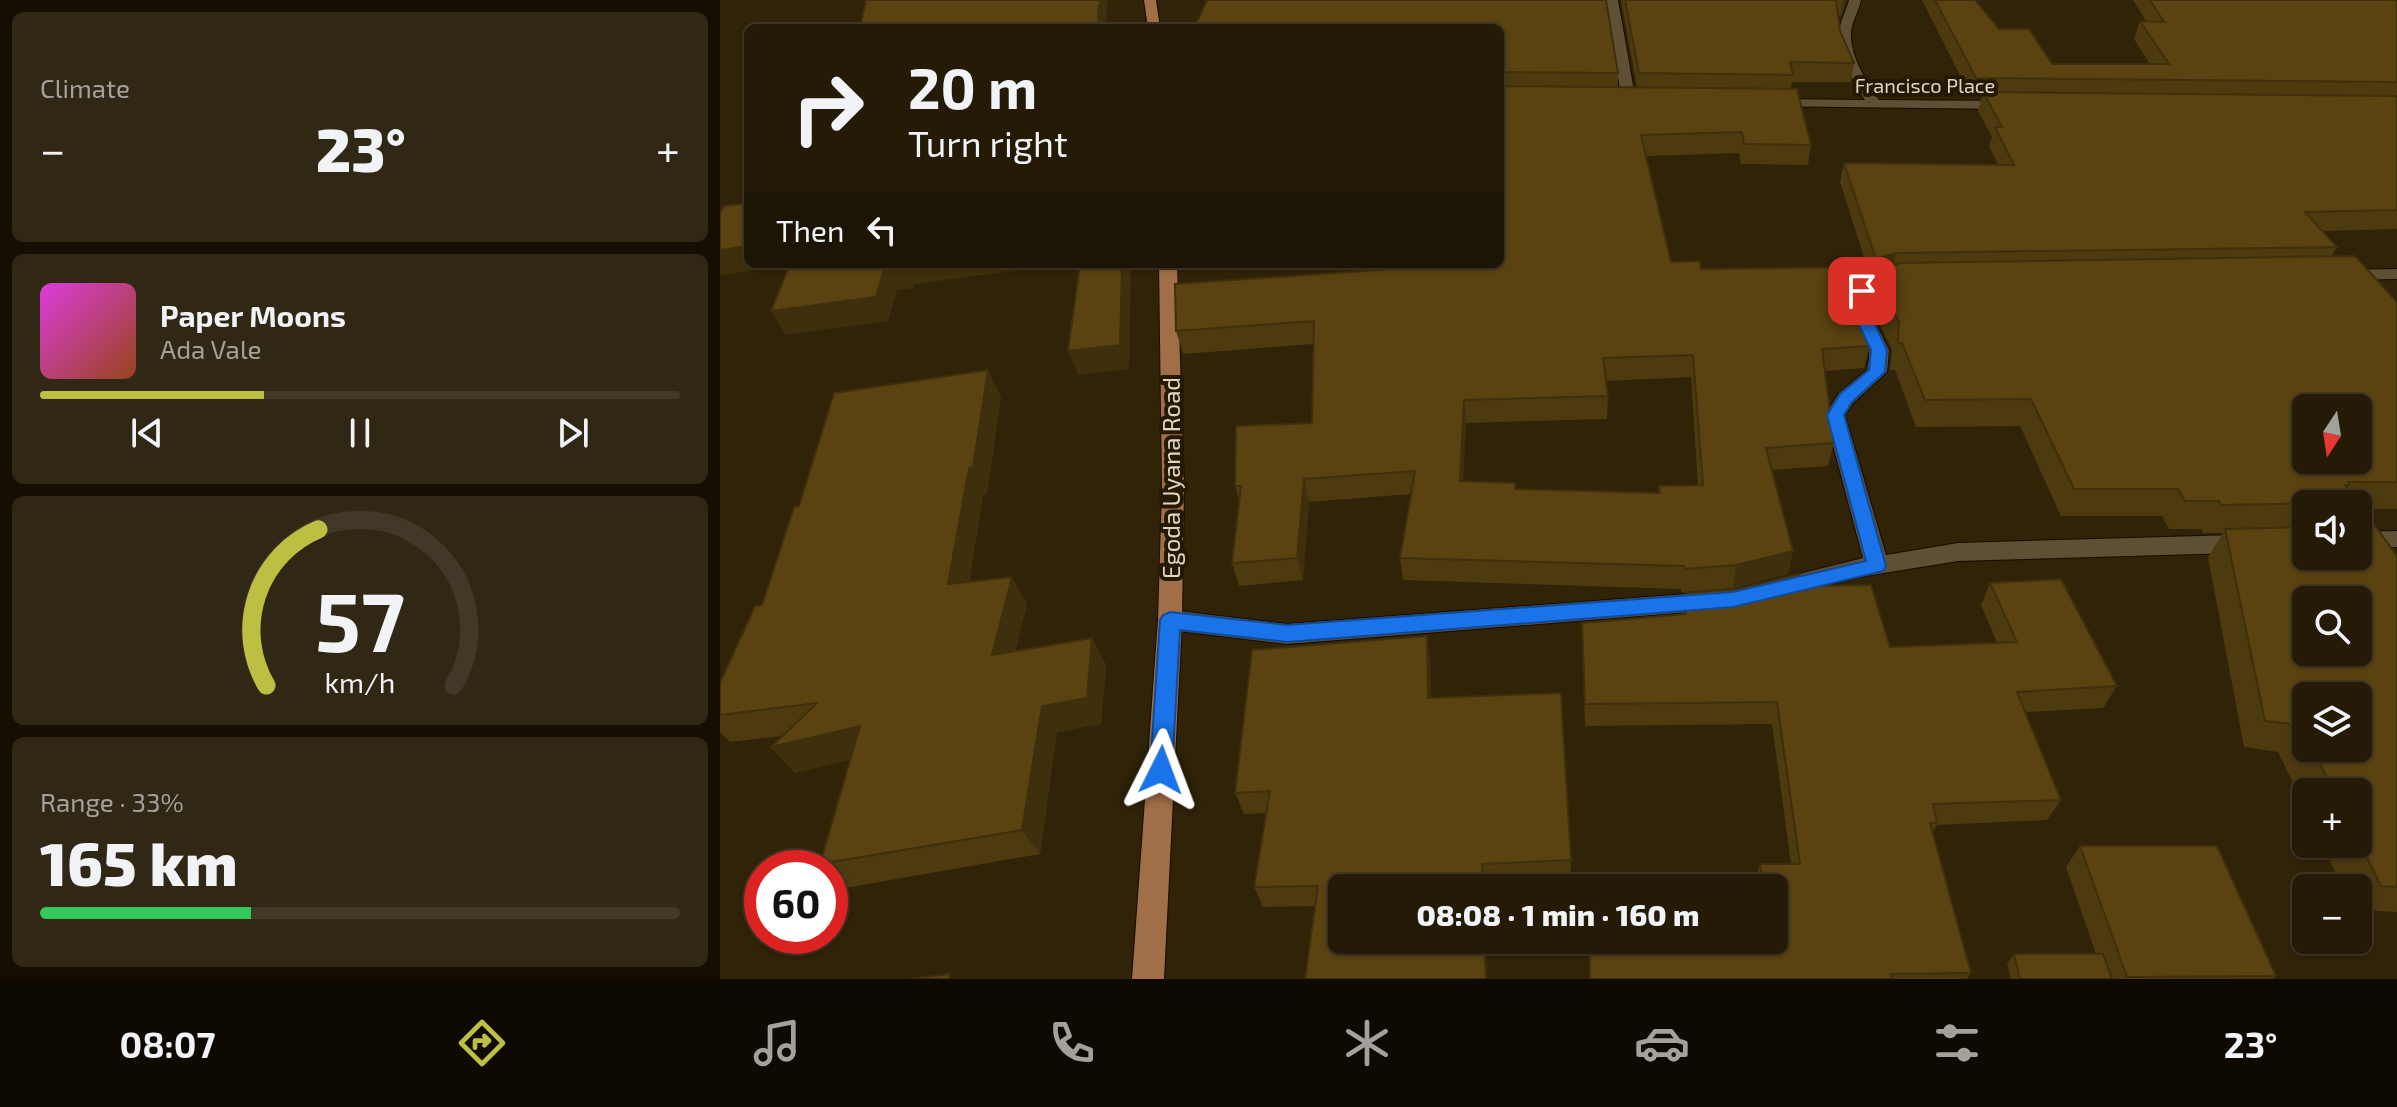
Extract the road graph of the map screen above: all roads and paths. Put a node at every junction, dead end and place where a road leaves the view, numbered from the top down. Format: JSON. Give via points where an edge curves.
{"nodes":[{"id":1,"x":1150,"y":0,"type":"edge"},
{"id":2,"x":1612,"y":0,"type":"edge"},
{"id":3,"x":1855,"y":0,"type":"edge"},
{"id":4,"x":1153,"y":24,"type":"edge"},
{"id":5,"x":1630,"y":102,"type":"edge"},
{"id":6,"x":1752,"y":103,"type":"edge"},
{"id":7,"x":1875,"y":105,"type":"junction"},
{"id":8,"x":2017,"y":106,"type":"edge"},
{"id":9,"x":1168,"y":268,"type":"edge"},
{"id":10,"x":2397,"y":274,"type":"edge"},
{"id":11,"x":2318,"y":275,"type":"edge"},
{"id":12,"x":1922,"y":281,"type":"edge"},
{"id":13,"x":2397,"y":539,"type":"edge"},
{"id":14,"x":2372,"y":540,"type":"edge"},
{"id":15,"x":2292,"y":542,"type":"edge"},
{"id":16,"x":1877,"y":566,"type":"junction"},
{"id":17,"x":1170,"y":620,"type":"junction"},
{"id":18,"x":1148,"y":979,"type":"edge"}],
"edges":[{"from":1,"to":4,"type":"main road"},
{"from":2,"to":5,"type":"street"},
{"from":3,"to":7,"type":"street","via":[[1845,29],[1848,54]]},
{"from":6,"to":7,"type":"street","name":"Francisco Place"},
{"from":7,"to":8,"type":"street","name":"Francisco Place"},
{"from":9,"to":17,"type":"main road","name":"Egoda Uyana Road"},
{"from":10,"to":11,"type":"street"},
{"from":12,"to":16,"type":"street","via":[[1891,281],[1862,291],[1859,308],[1879,350],[1877,372],[1846,398],[1835,415]]},
{"from":13,"to":14,"type":"street"},
{"from":15,"to":16,"type":"street","via":[[1958,552]]},
{"from":16,"to":17,"type":"street","via":[[1740,598],[1287,634]]},
{"from":17,"to":18,"type":"main road","name":"Egoda Uyana Road"}]}
